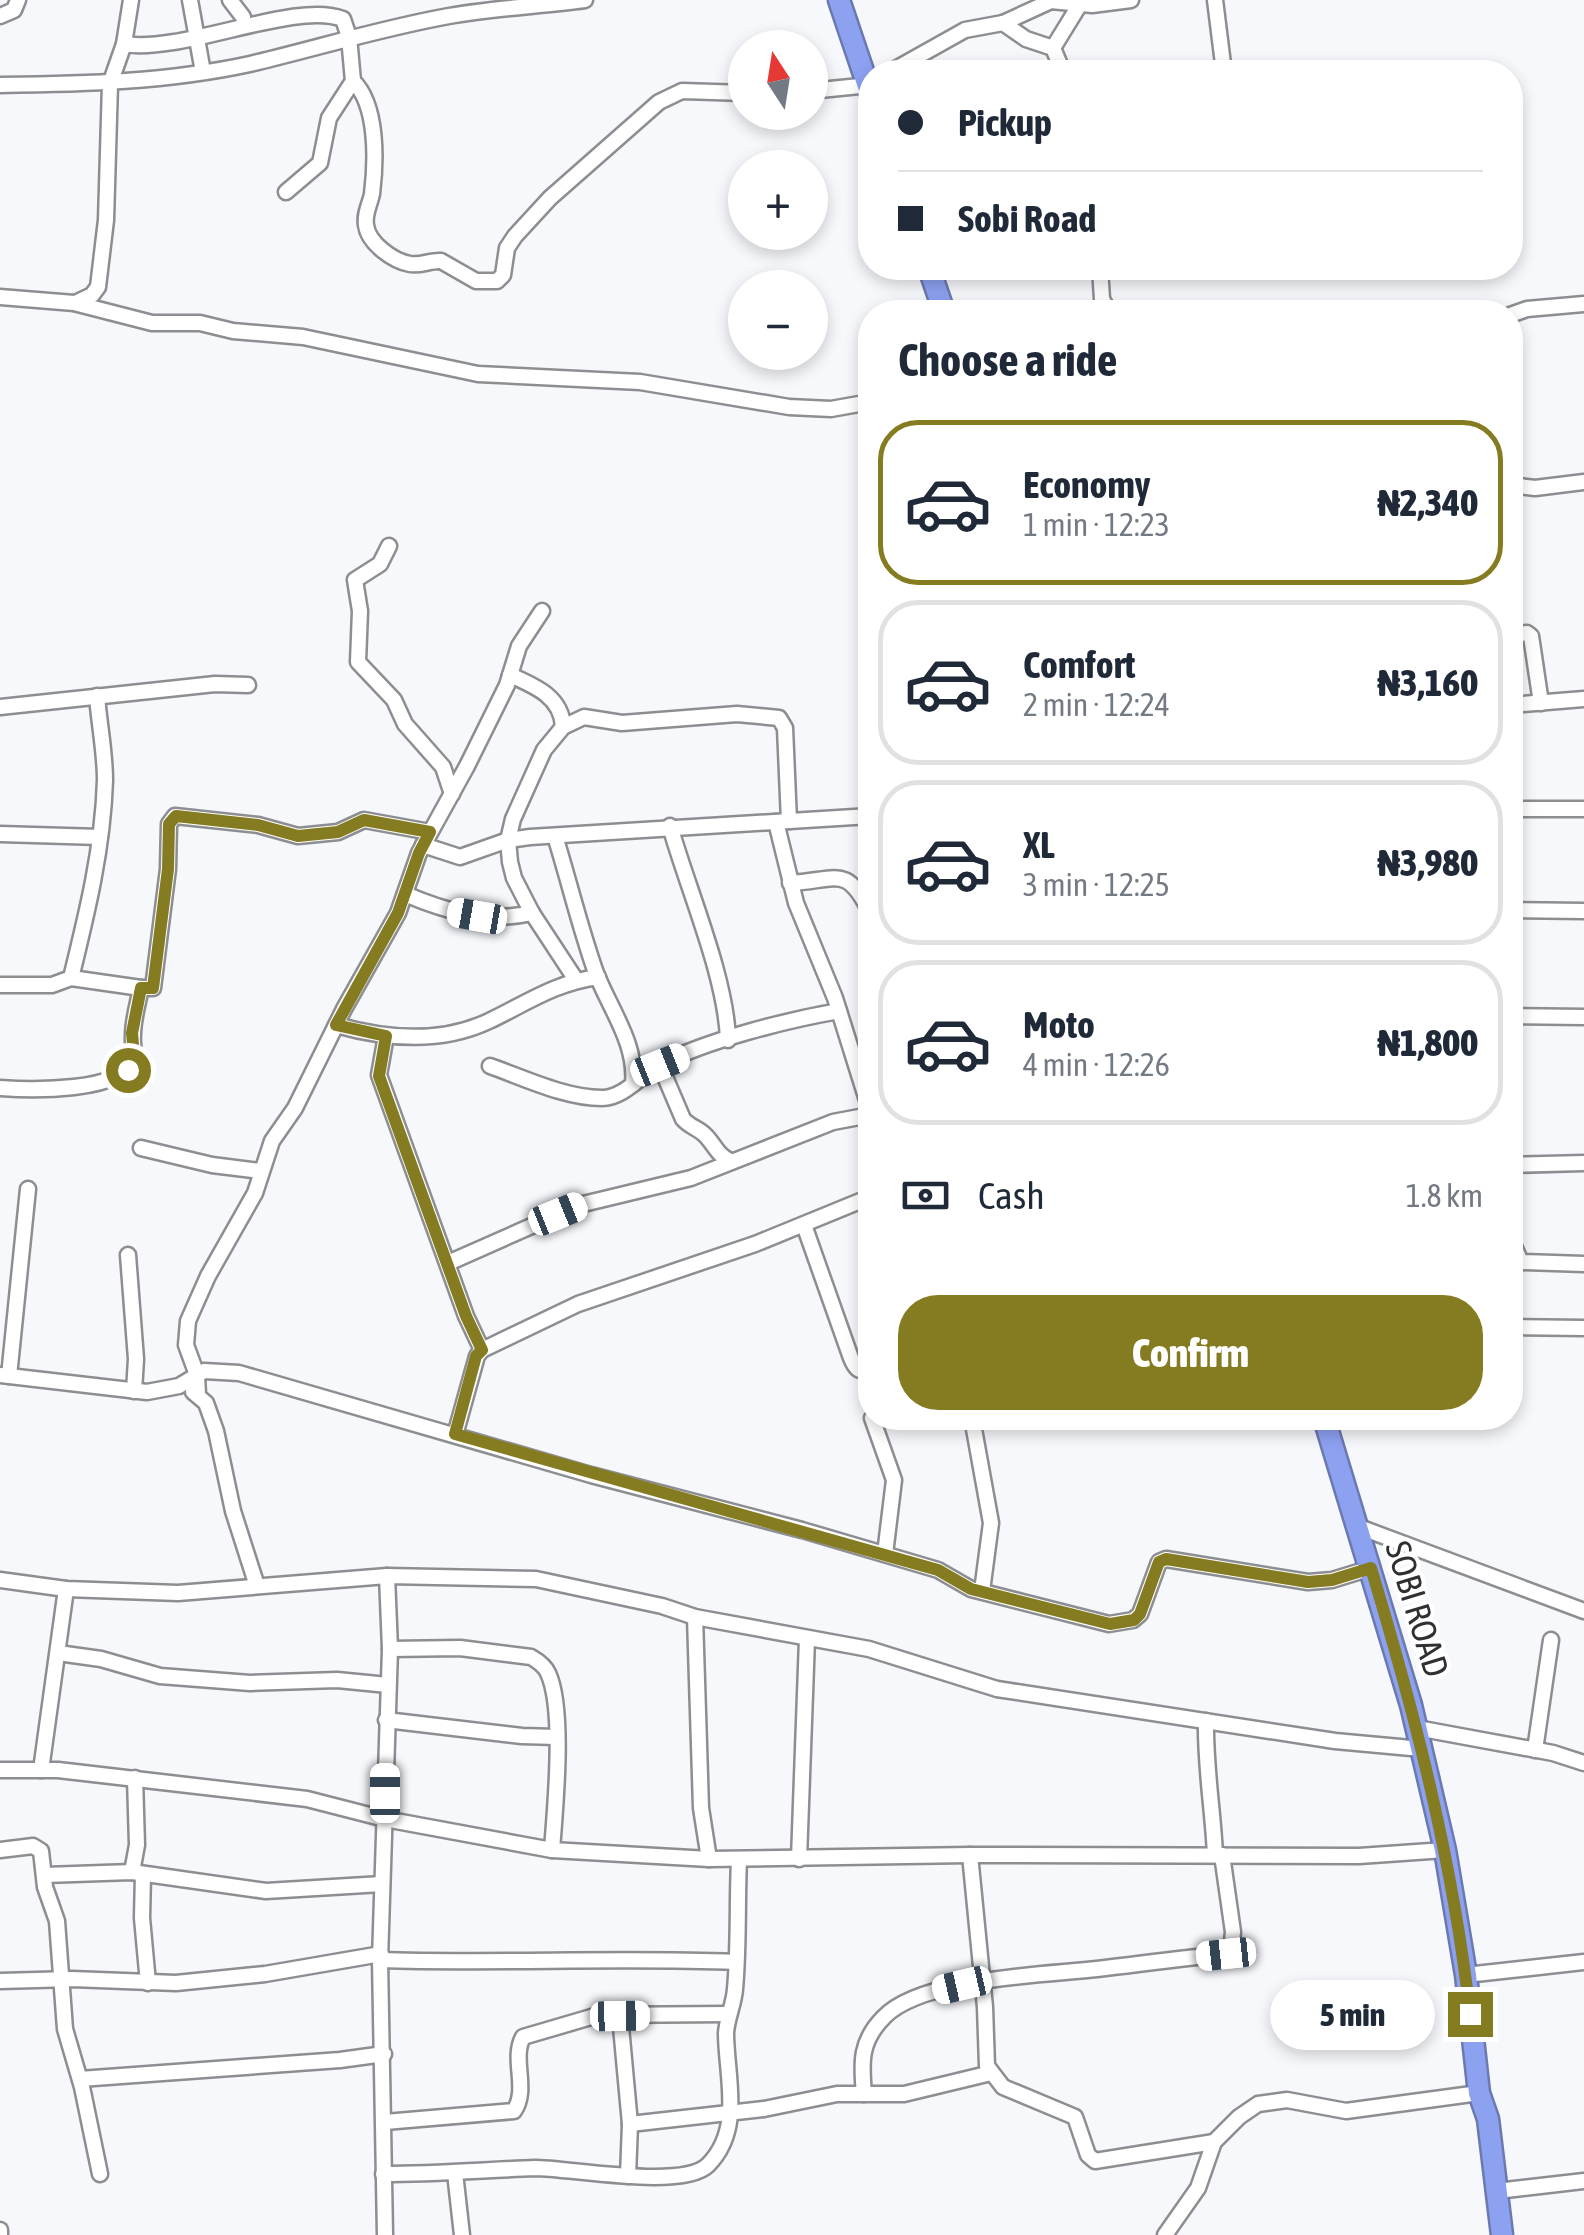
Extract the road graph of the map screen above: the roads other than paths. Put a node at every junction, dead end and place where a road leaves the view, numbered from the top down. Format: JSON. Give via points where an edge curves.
{"nodes":[{"id":1,"x":18,"y":0,"type":"edge"},
{"id":2,"x":131,"y":0,"type":"edge"},
{"id":3,"x":190,"y":0,"type":"edge"},
{"id":4,"x":230,"y":0,"type":"edge"},
{"id":5,"x":586,"y":0,"type":"edge"},
{"id":6,"x":839,"y":0,"type":"edge"},
{"id":7,"x":1131,"y":0,"type":"edge"},
{"id":8,"x":1215,"y":0,"type":"edge"},
{"id":9,"x":1090,"y":3,"type":"edge"},
{"id":10,"x":0,"y":16,"type":"edge"},
{"id":11,"x":244,"y":17,"type":"junction"},
{"id":12,"x":1003,"y":23,"type":"junction"},
{"id":13,"x":195,"y":35,"type":"junction"},
{"id":14,"x":349,"y":37,"type":"junction"},
{"id":15,"x":124,"y":44,"type":"junction"},
{"id":16,"x":1054,"y":48,"type":"junction"},
{"id":17,"x":859,"y":60,"type":"edge"},
{"id":18,"x":911,"y":60,"type":"edge"},
{"id":19,"x":1058,"y":60,"type":"edge"},
{"id":20,"x":1222,"y":60,"type":"edge"},
{"id":21,"x":203,"y":72,"type":"junction"},
{"id":22,"x":353,"y":81,"type":"junction"},
{"id":23,"x":110,"y":84,"type":"junction"},
{"id":24,"x":0,"y":85,"type":"edge"},
{"id":25,"x":858,"y":89,"type":"edge"},
{"id":26,"x":828,"y":90,"type":"edge"},
{"id":27,"x":728,"y":92,"type":"edge"},
{"id":28,"x":286,"y":192,"type":"dead end"},
{"id":29,"x":0,"y":297,"type":"edge"},
{"id":30,"x":74,"y":303,"type":"junction"},
{"id":31,"x":1584,"y":304,"type":"edge"},
{"id":32,"x":1523,"y":310,"type":"edge"},
{"id":33,"x":858,"y":404,"type":"edge"},
{"id":34,"x":1584,"y":482,"type":"edge"},
{"id":35,"x":1523,"y":486,"type":"edge"},
{"id":36,"x":389,"y":546,"type":"dead end"},
{"id":37,"x":542,"y":611,"type":"dead end"},
{"id":38,"x":1523,"y":633,"type":"edge"},
{"id":39,"x":510,"y":675,"type":"junction"},
{"id":40,"x":248,"y":685,"type":"dead end"},
{"id":41,"x":97,"y":696,"type":"junction"},
{"id":42,"x":1584,"y":699,"type":"edge"},
{"id":43,"x":1541,"y":702,"type":"junction"},
{"id":44,"x":1523,"y":704,"type":"edge"},
{"id":45,"x":0,"y":707,"type":"edge"},
{"id":46,"x":563,"y":728,"type":"junction"},
{"id":47,"x":452,"y":794,"type":"junction"},
{"id":48,"x":1584,"y":808,"type":"edge"},
{"id":49,"x":1523,"y":809,"type":"edge"},
{"id":50,"x":858,"y":817,"type":"edge"},
{"id":51,"x":782,"y":822,"type":"junction"},
{"id":52,"x":670,"y":826,"type":"junction"},
{"id":53,"x":0,"y":834,"type":"edge"},
{"id":54,"x":555,"y":836,"type":"junction"},
{"id":55,"x":100,"y":837,"type":"junction"},
{"id":56,"x":427,"y":839,"type":"junction"},
{"id":57,"x":508,"y":840,"type":"junction"},
{"id":58,"x":790,"y":883,"type":"junction"},
{"id":59,"x":858,"y":890,"type":"edge"},
{"id":60,"x":405,"y":894,"type":"junction"},
{"id":61,"x":1523,"y":910,"type":"edge"},
{"id":62,"x":1584,"y":911,"type":"edge"},
{"id":63,"x":532,"y":913,"type":"junction"},
{"id":64,"x":598,"y":977,"type":"junction"},
{"id":65,"x":71,"y":978,"type":"junction"},
{"id":66,"x":576,"y":980,"type":"junction"},
{"id":67,"x":0,"y":985,"type":"edge"},
{"id":68,"x":141,"y":988,"type":"junction"},
{"id":69,"x":839,"y":1010,"type":"junction"},
{"id":70,"x":1523,"y":1016,"type":"edge"},
{"id":71,"x":1584,"y":1017,"type":"edge"},
{"id":72,"x":727,"y":1021,"type":"junction"},
{"id":73,"x":336,"y":1025,"type":"junction"},
{"id":74,"x":748,"y":1034,"type":"junction"},
{"id":75,"x":386,"y":1036,"type":"junction"},
{"id":76,"x":728,"y":1040,"type":"junction"},
{"id":77,"x":490,"y":1066,"type":"dead end"},
{"id":78,"x":635,"y":1066,"type":"junction"},
{"id":79,"x":656,"y":1068,"type":"junction"},
{"id":80,"x":858,"y":1073,"type":"edge"},
{"id":81,"x":632,"y":1084,"type":"junction"},
{"id":82,"x":0,"y":1088,"type":"edge"},
{"id":83,"x":858,"y":1116,"type":"edge"},
{"id":84,"x":141,"y":1148,"type":"dead end"},
{"id":85,"x":730,"y":1161,"type":"junction"},
{"id":86,"x":1584,"y":1163,"type":"edge"},
{"id":87,"x":1523,"y":1165,"type":"edge"},
{"id":88,"x":260,"y":1171,"type":"junction"},
{"id":89,"x":28,"y":1190,"type":"dead end"},
{"id":90,"x":858,"y":1202,"type":"edge"},
{"id":91,"x":804,"y":1225,"type":"junction"},
{"id":92,"x":128,"y":1255,"type":"dead end"},
{"id":93,"x":448,"y":1262,"type":"junction"},
{"id":94,"x":1523,"y":1262,"type":"edge"},
{"id":95,"x":1584,"y":1264,"type":"edge"},
{"id":96,"x":1523,"y":1327,"type":"edge"},
{"id":97,"x":1584,"y":1328,"type":"edge"},
{"id":98,"x":482,"y":1350,"type":"junction"},
{"id":99,"x":858,"y":1370,"type":"edge"},
{"id":100,"x":196,"y":1375,"type":"junction"},
{"id":101,"x":4,"y":1376,"type":"edge"},
{"id":102,"x":178,"y":1386,"type":"junction"},
{"id":103,"x":134,"y":1391,"type":"junction"},
{"id":104,"x":198,"y":1395,"type":"junction"},
{"id":105,"x":876,"y":1430,"type":"edge"},
{"id":106,"x":975,"y":1430,"type":"edge"},
{"id":107,"x":1328,"y":1430,"type":"edge"},
{"id":108,"x":455,"y":1434,"type":"junction"},
{"id":109,"x":1358,"y":1528,"type":"junction"},
{"id":110,"x":885,"y":1554,"type":"junction"},
{"id":111,"x":1371,"y":1568,"type":"junction"},
{"id":112,"x":386,"y":1576,"type":"junction"},
{"id":113,"x":0,"y":1580,"type":"edge"},
{"id":114,"x":257,"y":1586,"type":"junction"},
{"id":115,"x":66,"y":1589,"type":"junction"},
{"id":116,"x":982,"y":1591,"type":"junction"},
{"id":117,"x":1584,"y":1611,"type":"edge"},
{"id":118,"x":695,"y":1618,"type":"junction"},
{"id":119,"x":807,"y":1639,"type":"junction"},
{"id":120,"x":1551,"y":1640,"type":"dead end"},
{"id":121,"x":390,"y":1650,"type":"junction"},
{"id":122,"x":58,"y":1653,"type":"junction"},
{"id":123,"x":388,"y":1685,"type":"junction"},
{"id":124,"x":386,"y":1720,"type":"junction"},
{"id":125,"x":1206,"y":1721,"type":"junction"},
{"id":126,"x":1417,"y":1728,"type":"junction"},
{"id":127,"x":556,"y":1737,"type":"junction"},
{"id":128,"x":1422,"y":1749,"type":"junction"},
{"id":129,"x":1535,"y":1750,"type":"junction"},
{"id":130,"x":1584,"y":1763,"type":"edge"},
{"id":131,"x":0,"y":1770,"type":"edge"},
{"id":132,"x":42,"y":1770,"type":"junction"},
{"id":133,"x":134,"y":1778,"type":"junction"},
{"id":134,"x":385,"y":1819,"type":"junction"},
{"id":135,"x":0,"y":1850,"type":"edge"},
{"id":136,"x":552,"y":1850,"type":"junction"},
{"id":137,"x":1445,"y":1850,"type":"junction"},
{"id":138,"x":1218,"y":1855,"type":"junction"},
{"id":139,"x":970,"y":1856,"type":"junction"},
{"id":140,"x":709,"y":1859,"type":"junction"},
{"id":141,"x":799,"y":1859,"type":"junction"},
{"id":142,"x":739,"y":1860,"type":"junction"},
{"id":143,"x":138,"y":1874,"type":"junction"},
{"id":144,"x":44,"y":1876,"type":"junction"},
{"id":145,"x":382,"y":1884,"type":"junction"},
{"id":146,"x":381,"y":1957,"type":"junction"},
{"id":147,"x":736,"y":1962,"type":"junction"},
{"id":148,"x":1584,"y":1962,"type":"edge"},
{"id":149,"x":1466,"y":1975,"type":"junction"},
{"id":150,"x":59,"y":1980,"type":"junction"},
{"id":151,"x":0,"y":1981,"type":"edge"},
{"id":152,"x":982,"y":1981,"type":"junction"},
{"id":153,"x":148,"y":1982,"type":"junction"},
{"id":154,"x":728,"y":2014,"type":"junction"},
{"id":155,"x":620,"y":2016,"type":"junction"},
{"id":156,"x":384,"y":2054,"type":"junction"},
{"id":157,"x":991,"y":2073,"type":"junction"},
{"id":158,"x":80,"y":2079,"type":"junction"},
{"id":159,"x":864,"y":2094,"type":"junction"},
{"id":160,"x":1480,"y":2094,"type":"junction"},
{"id":161,"x":731,"y":2111,"type":"junction"},
{"id":162,"x":385,"y":2122,"type":"junction"},
{"id":163,"x":630,"y":2124,"type":"junction"},
{"id":164,"x":1214,"y":2142,"type":"junction"},
{"id":165,"x":455,"y":2173,"type":"junction"},
{"id":166,"x":100,"y":2174,"type":"dead end"},
{"id":167,"x":383,"y":2174,"type":"junction"},
{"id":168,"x":628,"y":2176,"type":"junction"},
{"id":169,"x":1584,"y":2181,"type":"edge"},
{"id":170,"x":1497,"y":2190,"type":"junction"},
{"id":171,"x":385,"y":2235,"type":"edge"},
{"id":172,"x":462,"y":2235,"type":"edge"},
{"id":173,"x":1165,"y":2235,"type":"edge"},
{"id":174,"x":1502,"y":2235,"type":"edge"}],
"edges":[{"from":1,"to":10,"type":"street"},
{"from":2,"to":15,"type":"street"},
{"from":3,"to":13,"type":"street"},
{"from":4,"to":11,"type":"street"},
{"from":5,"to":14,"type":"street","via":[[453,15]]},
{"from":6,"to":17,"type":"highway"},
{"from":7,"to":9,"type":"street"},
{"from":8,"to":20,"type":"street"},
{"from":9,"to":12,"type":"street","via":[[1051,2]]},
{"from":9,"to":16,"type":"street"},
{"from":11,"to":13,"type":"street"},
{"from":11,"to":14,"type":"street","via":[[325,10],[343,19]]},
{"from":12,"to":16,"type":"street"},
{"from":12,"to":18,"type":"street","via":[[965,30]]},
{"from":13,"to":15,"type":"street","via":[[157,46]]},
{"from":13,"to":21,"type":"street"},
{"from":14,"to":21,"type":"street"},
{"from":14,"to":22,"type":"street"},
{"from":15,"to":23,"type":"street"},
{"from":16,"to":19,"type":"street"},
{"from":21,"to":23,"type":"street"},
{"from":22,"to":27,"type":"street","via":[[370,115],[368,236],[410,264],[442,261],[490,283],[502,275],[509,243],[550,198],[658,102],[682,91]]},
{"from":22,"to":28,"type":"street","via":[[329,118],[320,163]]},
{"from":23,"to":24,"type":"street"},
{"from":23,"to":30,"type":"street","via":[[98,287]]},
{"from":25,"to":26,"type":"street"},
{"from":29,"to":30,"type":"street"},
{"from":30,"to":33,"type":"street","via":[[152,322],[302,337],[478,374],[640,382],[789,407]]},
{"from":31,"to":32,"type":"street"},
{"from":34,"to":35,"type":"street"},
{"from":36,"to":47,"type":"street","via":[[380,564],[355,580],[358,662],[446,771]]},
{"from":37,"to":39,"type":"street"},
{"from":38,"to":43,"type":"street","via":[[1531,636]]},
{"from":39,"to":46,"type":"street","via":[[546,692]]},
{"from":39,"to":47,"type":"street"},
{"from":40,"to":41,"type":"street"},
{"from":41,"to":45,"type":"street"},
{"from":41,"to":55,"type":"street","via":[[105,777]]},
{"from":42,"to":43,"type":"street"},
{"from":43,"to":44,"type":"street"},
{"from":46,"to":51,"type":"street","via":[[584,717],[622,724],[738,714],[779,718],[785,728]]},
{"from":46,"to":57,"type":"street","via":[[534,770]]},
{"from":47,"to":56,"type":"street"},
{"from":48,"to":49,"type":"street"},
{"from":50,"to":51,"type":"street"},
{"from":51,"to":52,"type":"street"},
{"from":51,"to":58,"type":"street"},
{"from":52,"to":54,"type":"street"},
{"from":52,"to":72,"type":"street"},
{"from":53,"to":55,"type":"street"},
{"from":54,"to":57,"type":"street"},
{"from":54,"to":64,"type":"street"},
{"from":55,"to":65,"type":"street"},
{"from":56,"to":57,"type":"street","via":[[460,856]]},
{"from":56,"to":60,"type":"street"},
{"from":56,"to":68,"type":"street","via":[[364,820],[338,832],[298,836],[176,816],[169,824],[153,988]]},
{"from":57,"to":63,"type":"street","via":[[514,878]]},
{"from":58,"to":59,"type":"street","via":[[844,878]]},
{"from":58,"to":69,"type":"street"},
{"from":60,"to":63,"type":"street","via":[[477,916]]},
{"from":60,"to":73,"type":"street"},
{"from":61,"to":62,"type":"street"},
{"from":63,"to":66,"type":"street"},
{"from":64,"to":66,"type":"street"},
{"from":64,"to":78,"type":"street"},
{"from":65,"to":67,"type":"street","via":[[52,986]]},
{"from":65,"to":68,"type":"street"},
{"from":66,"to":75,"type":"street","via":[[472,1028]]},
{"from":68,"to":82,"type":"street","via":[[134,1056],[117,1078],[43,1090]]},
{"from":69,"to":74,"type":"street"},
{"from":69,"to":80,"type":"street"},
{"from":70,"to":71,"type":"street"},
{"from":72,"to":74,"type":"street"},
{"from":72,"to":76,"type":"street"},
{"from":73,"to":75,"type":"street"},
{"from":73,"to":88,"type":"street"},
{"from":74,"to":76,"type":"street"},
{"from":75,"to":93,"type":"street","via":[[379,1076]]},
{"from":76,"to":79,"type":"street"},
{"from":77,"to":81,"type":"street","via":[[602,1098]]},
{"from":78,"to":79,"type":"street"},
{"from":78,"to":81,"type":"street"},
{"from":79,"to":81,"type":"street"},
{"from":79,"to":85,"type":"street","via":[[683,1119]]},
{"from":83,"to":85,"type":"street"},
{"from":84,"to":88,"type":"street"},
{"from":85,"to":93,"type":"street","via":[[691,1178],[579,1206]]},
{"from":86,"to":87,"type":"street"},
{"from":88,"to":100,"type":"street","via":[[188,1321],[186,1345]]},
{"from":89,"to":101,"type":"street"},
{"from":90,"to":91,"type":"street"},
{"from":91,"to":98,"type":"street","via":[[578,1304]]},
{"from":91,"to":99,"type":"street"},
{"from":92,"to":103,"type":"street"},
{"from":93,"to":98,"type":"street"},
{"from":94,"to":95,"type":"street"},
{"from":96,"to":97,"type":"street"},
{"from":98,"to":108,"type":"street"},
{"from":100,"to":102,"type":"street"},
{"from":100,"to":104,"type":"street"},
{"from":100,"to":108,"type":"street","via":[[239,1372]]},
{"from":101,"to":103,"type":"street"},
{"from":102,"to":103,"type":"street"},
{"from":102,"to":104,"type":"street"},
{"from":104,"to":114,"type":"street","via":[[216,1431]]},
{"from":105,"to":110,"type":"street","via":[[894,1480]]},
{"from":106,"to":116,"type":"street","via":[[991,1523]]},
{"from":107,"to":109,"type":"highway","name":"SOBI ROAD"},
{"from":108,"to":110,"type":"street"},
{"from":109,"to":111,"type":"highway","name":"SOBI ROAD"},
{"from":109,"to":117,"type":"street"},
{"from":110,"to":116,"type":"street"},
{"from":111,"to":116,"type":"street","via":[[1308,1582],[1166,1559],[1159,1562],[1140,1614],[1110,1624]]},
{"from":111,"to":126,"type":"highway","name":"SOBI ROAD"},
{"from":112,"to":114,"type":"street"},
{"from":112,"to":118,"type":"street","via":[[536,1579]]},
{"from":112,"to":121,"type":"street"},
{"from":113,"to":115,"type":"street"},
{"from":114,"to":115,"type":"street","via":[[178,1593]]},
{"from":115,"to":122,"type":"street"},
{"from":118,"to":119,"type":"street"},
{"from":118,"to":140,"type":"street","via":[[701,1808]]},
{"from":119,"to":125,"type":"street","via":[[869,1649],[997,1689]]},
{"from":119,"to":141,"type":"street"},
{"from":120,"to":129,"type":"street"},
{"from":121,"to":123,"type":"street"},
{"from":121,"to":127,"type":"street","via":[[460,1648],[532,1657],[548,1674]]},
{"from":122,"to":123,"type":"street","via":[[160,1676]]},
{"from":122,"to":132,"type":"street"},
{"from":123,"to":124,"type":"street"},
{"from":124,"to":127,"type":"street"},
{"from":124,"to":134,"type":"street"},
{"from":125,"to":128,"type":"street"},
{"from":125,"to":138,"type":"street"},
{"from":126,"to":128,"type":"highway","name":"SOBI ROAD"},
{"from":126,"to":129,"type":"street"},
{"from":127,"to":136,"type":"street"},
{"from":128,"to":137,"type":"highway","name":"SOBI ROAD"},
{"from":129,"to":130,"type":"street"},
{"from":131,"to":132,"type":"street"},
{"from":132,"to":133,"type":"street"},
{"from":133,"to":134,"type":"street","via":[[307,1799]]},
{"from":133,"to":143,"type":"street"},
{"from":134,"to":136,"type":"street"},
{"from":134,"to":145,"type":"street"},
{"from":135,"to":144,"type":"street","via":[[38,1846]]},
{"from":136,"to":140,"type":"street"},
{"from":137,"to":138,"type":"street"},
{"from":137,"to":149,"type":"highway","name":"SOBI ROAD"},
{"from":138,"to":139,"type":"street"},
{"from":138,"to":152,"type":"street","via":[[1233,1932],[1226,1954]]},
{"from":139,"to":141,"type":"street"},
{"from":139,"to":152,"type":"street"},
{"from":140,"to":142,"type":"street"},
{"from":141,"to":142,"type":"street"},
{"from":142,"to":147,"type":"street"},
{"from":143,"to":144,"type":"street"},
{"from":143,"to":145,"type":"street","via":[[266,1892]]},
{"from":143,"to":153,"type":"street"},
{"from":144,"to":150,"type":"street","via":[[57,1921]]},
{"from":145,"to":146,"type":"street"},
{"from":146,"to":147,"type":"street"},
{"from":146,"to":153,"type":"street"},
{"from":146,"to":156,"type":"street"},
{"from":147,"to":154,"type":"street"},
{"from":148,"to":149,"type":"street"},
{"from":149,"to":160,"type":"highway","name":"SOBI ROAD"},
{"from":150,"to":151,"type":"street"},
{"from":150,"to":153,"type":"street"},
{"from":150,"to":158,"type":"street"},
{"from":152,"to":157,"type":"street"},
{"from":152,"to":159,"type":"street","via":[[907,2001],[885,2015],[861,2052]]},
{"from":154,"to":155,"type":"street"},
{"from":154,"to":161,"type":"street"},
{"from":155,"to":162,"type":"street","via":[[598,2015],[523,2037],[514,2111]]},
{"from":155,"to":163,"type":"street"},
{"from":156,"to":158,"type":"street"},
{"from":156,"to":162,"type":"street"},
{"from":157,"to":159,"type":"street","via":[[904,2094]]},
{"from":157,"to":164,"type":"street","via":[[1002,2086],[1075,2118],[1095,2161]]},
{"from":158,"to":166,"type":"street"},
{"from":159,"to":161,"type":"street"},
{"from":160,"to":164,"type":"street","via":[[1346,2111],[1270,2100]]},
{"from":160,"to":170,"type":"highway","name":"SOBI ROAD"},
{"from":161,"to":163,"type":"street"},
{"from":161,"to":168,"type":"street","via":[[708,2166]]},
{"from":162,"to":167,"type":"street"},
{"from":163,"to":168,"type":"street"},
{"from":164,"to":173,"type":"street","via":[[1198,2188]]},
{"from":165,"to":167,"type":"street"},
{"from":165,"to":168,"type":"street","via":[[539,2168]]},
{"from":165,"to":172,"type":"street"},
{"from":167,"to":171,"type":"street"},
{"from":169,"to":170,"type":"street"},
{"from":170,"to":174,"type":"highway","name":"SOBI ROAD"}]}
